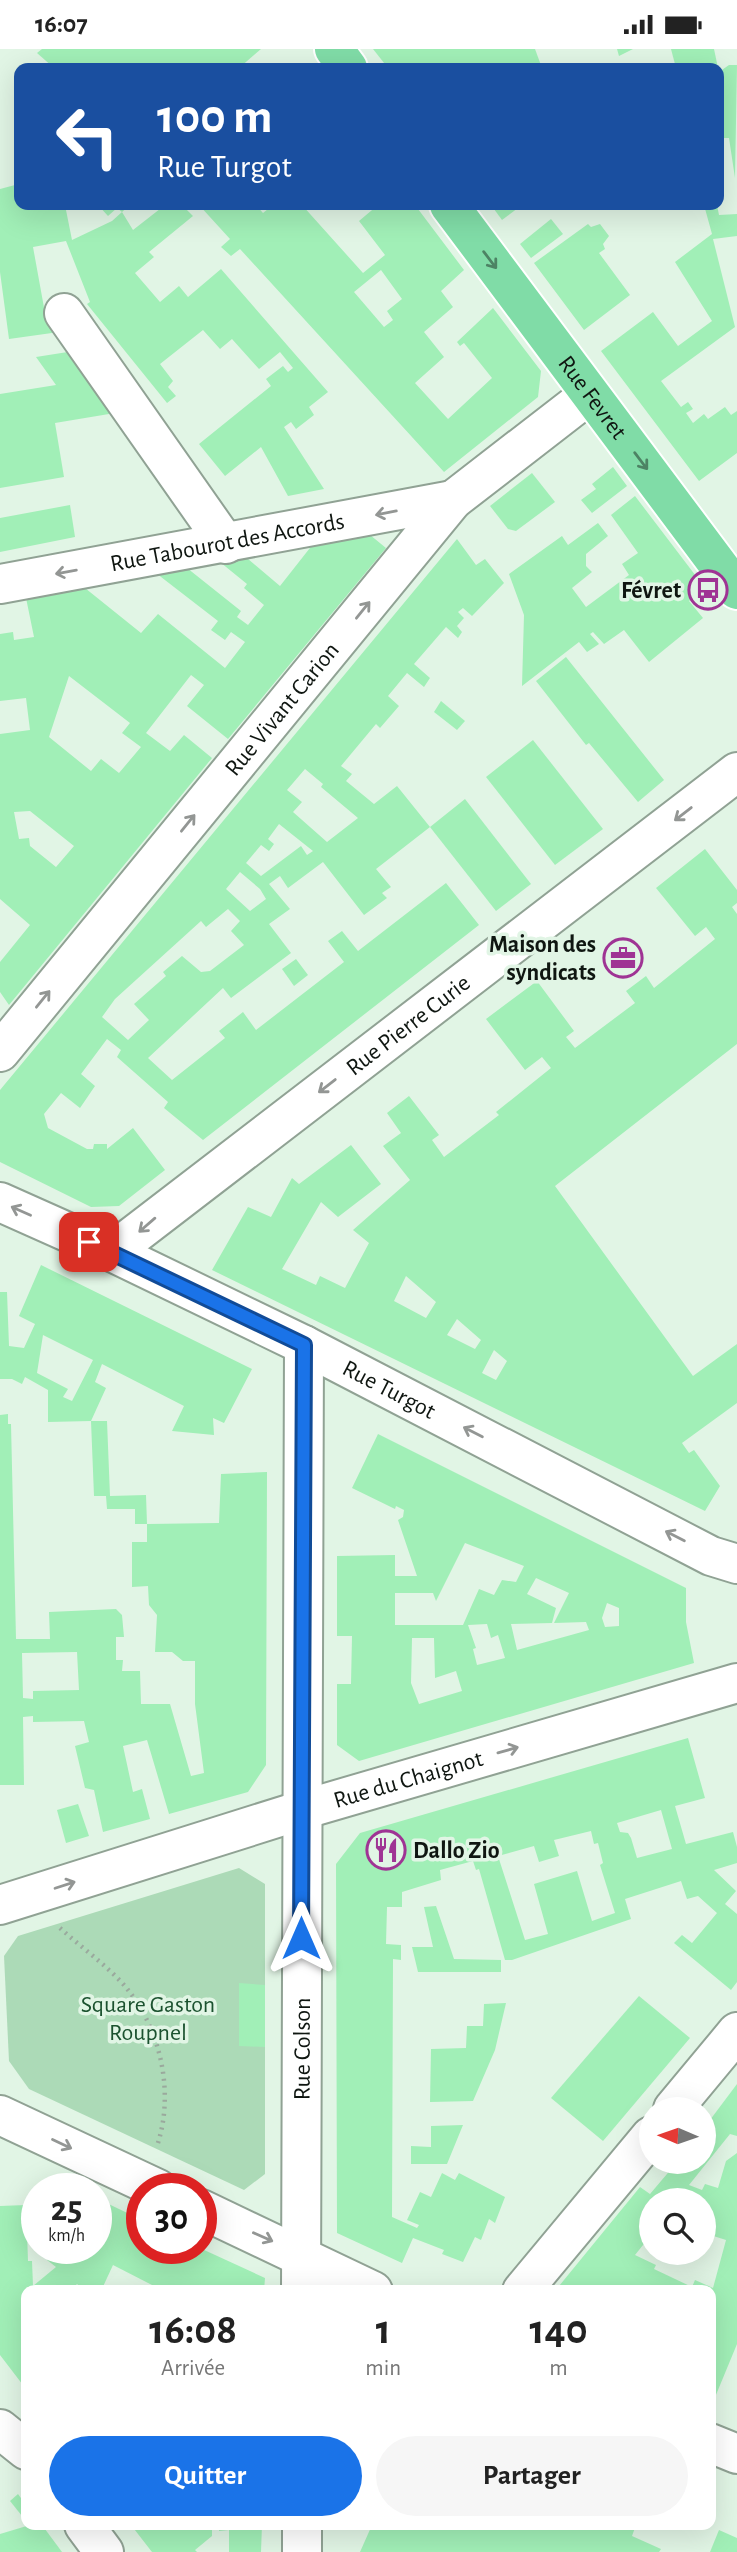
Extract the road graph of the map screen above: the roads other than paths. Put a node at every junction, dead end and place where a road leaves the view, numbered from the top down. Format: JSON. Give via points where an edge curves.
{"nodes":[{"id":1,"x":453,"y":210,"type":"edge"},
{"id":2,"x":64,"y":313,"type":"dead end"},
{"id":3,"x":590,"y":394,"type":"junction"},
{"id":4,"x":453,"y":501,"type":"junction"},
{"id":5,"x":226,"y":544,"type":"junction"},
{"id":6,"x":0,"y":584,"type":"edge"},
{"id":7,"x":737,"y":590,"type":"edge"},
{"id":8,"x":734,"y":779,"type":"edge"},
{"id":9,"x":0,"y":1052,"type":"edge"},
{"id":10,"x":0,"y":1202,"type":"edge"},
{"id":11,"x":112,"y":1252,"type":"junction"},
{"id":12,"x":304,"y":1345,"type":"junction"},
{"id":13,"x":737,"y":1564,"type":"edge"},
{"id":14,"x":737,"y":1683,"type":"edge"},
{"id":15,"x":302,"y":1810,"type":"junction"},
{"id":16,"x":13,"y":1902,"type":"edge"},
{"id":17,"x":737,"y":2032,"type":"edge"},
{"id":18,"x":683,"y":2097,"type":"edge"},
{"id":19,"x":0,"y":2115,"type":"edge"},
{"id":20,"x":639,"y":2150,"type":"edge"},
{"id":21,"x":126,"y":2174,"type":"edge"},
{"id":22,"x":217,"y":2219,"type":"edge"},
{"id":23,"x":301,"y":2274,"type":"edge"},
{"id":24,"x":348,"y":2285,"type":"edge"},
{"id":25,"x":527,"y":2285,"type":"edge"},
{"id":26,"x":0,"y":2429,"type":"edge"},
{"id":27,"x":716,"y":2445,"type":"edge"},
{"id":28,"x":21,"y":2446,"type":"edge"},
{"id":29,"x":737,"y":2454,"type":"edge"},
{"id":30,"x":88,"y":2530,"type":"edge"},
{"id":31,"x":302,"y":2530,"type":"edge"},
{"id":32,"x":104,"y":2552,"type":"edge"},
{"id":33,"x":302,"y":2552,"type":"edge"}],
"edges":[{"from":1,"to":3,"type":"main road","name":"Rue Fevret","one_way":true},
{"from":2,"to":5,"type":"street"},
{"from":3,"to":4,"type":"street","name":"Rue Vivant Carion"},
{"from":3,"to":7,"type":"main road","name":"Rue Fevret","one_way":true},
{"from":4,"to":5,"type":"street","name":"Rue Tabourot des Accords","one_way":true},
{"from":9,"to":4,"type":"street","name":"Rue Vivant Carion","one_way":true},
{"from":5,"to":6,"type":"street","name":"Rue Tabourot des Accords","one_way":true},
{"from":8,"to":11,"type":"street","name":"Rue Pierre Curie","one_way":true},
{"from":11,"to":10,"type":"street","name":"Rue Turgot","one_way":true},
{"from":11,"to":12,"type":"street","name":"Rue Turgot"},
{"from":13,"to":12,"type":"street","name":"Rue Turgot","one_way":true,"via":[[711,1556]]},
{"from":12,"to":15,"type":"street","name":"Rue Colson"},
{"from":15,"to":14,"type":"street","name":"Rue du Chaignot","one_way":true},
{"from":16,"to":15,"type":"street","name":"Rue du Chaignot","one_way":true},
{"from":15,"to":23,"type":"street","name":"Rue Colson"},
{"from":17,"to":18,"type":"street"},
{"from":19,"to":21,"type":"street","one_way":true},
{"from":20,"to":25,"type":"street"},
{"from":22,"to":23,"type":"street","one_way":true},
{"from":23,"to":24,"type":"street"},
{"from":26,"to":28,"type":"street"},
{"from":27,"to":29,"type":"street"},
{"from":30,"to":32,"type":"street"},
{"from":31,"to":33,"type":"street"}]}
